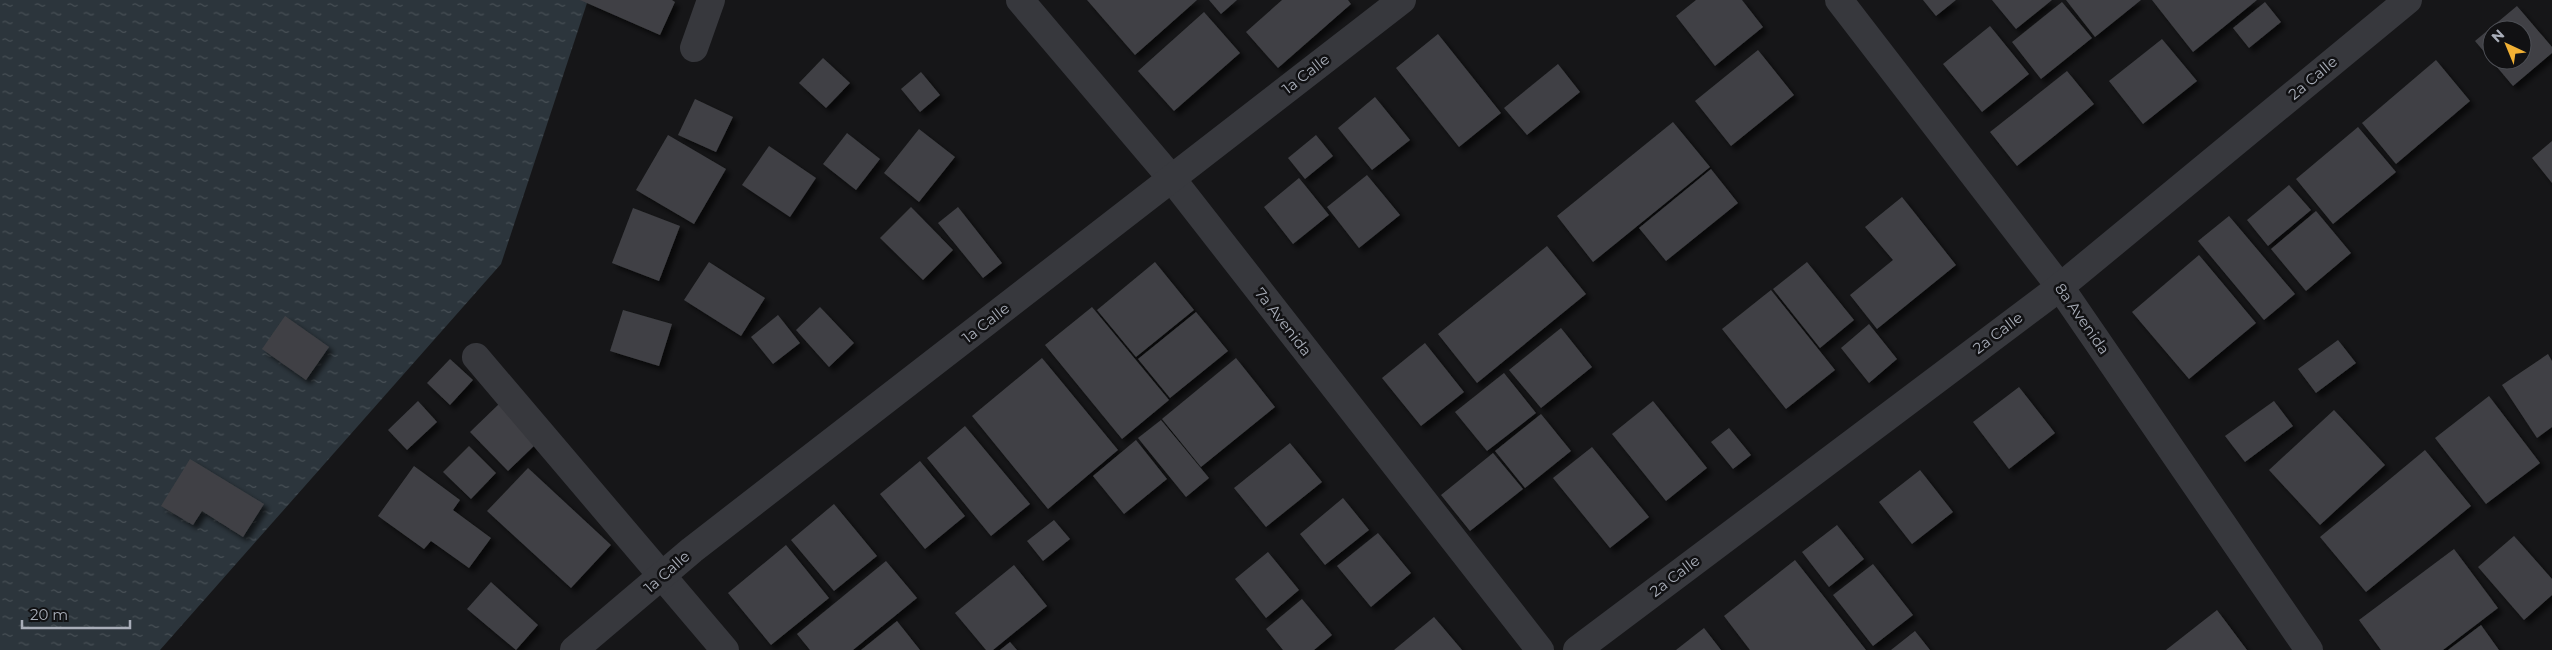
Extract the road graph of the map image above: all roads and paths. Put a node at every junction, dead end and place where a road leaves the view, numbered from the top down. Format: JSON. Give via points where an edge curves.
{"nodes":[{"id":1,"x":711,"y":0,"type":"edge"},
{"id":2,"x":1020,"y":0,"type":"edge"},
{"id":3,"x":1402,"y":0,"type":"edge"},
{"id":4,"x":1839,"y":0,"type":"edge"},
{"id":5,"x":2408,"y":0,"type":"edge"},
{"id":6,"x":694,"y":48,"type":"dead end"},
{"id":7,"x":1172,"y":179,"type":"junction"},
{"id":8,"x":2060,"y":287,"type":"junction"},
{"id":9,"x":476,"y":357,"type":"dead end"},
{"id":10,"x":664,"y":575,"type":"junction"},
{"id":11,"x":574,"y":650,"type":"edge"},
{"id":12,"x":725,"y":650,"type":"edge"},
{"id":13,"x":1540,"y":650,"type":"edge"},
{"id":14,"x":1577,"y":650,"type":"edge"},
{"id":15,"x":2309,"y":650,"type":"edge"}],
"edges":[{"from":1,"to":6,"type":"street"},
{"from":2,"to":7,"type":"street","name":"7a Avenida"},
{"from":3,"to":7,"type":"street","name":"1a Calle"},
{"from":4,"to":8,"type":"street","name":"8a Avenida"},
{"from":5,"to":8,"type":"street","name":"2a Calle"},
{"from":7,"to":10,"type":"street","name":"1a Calle"},
{"from":7,"to":13,"type":"street","name":"7a Avenida"},
{"from":8,"to":14,"type":"street","name":"2a Calle"},
{"from":8,"to":15,"type":"street","name":"8a Avenida"},
{"from":9,"to":10,"type":"street"},
{"from":10,"to":11,"type":"street","name":"1a Calle"},
{"from":10,"to":12,"type":"street"}]}
